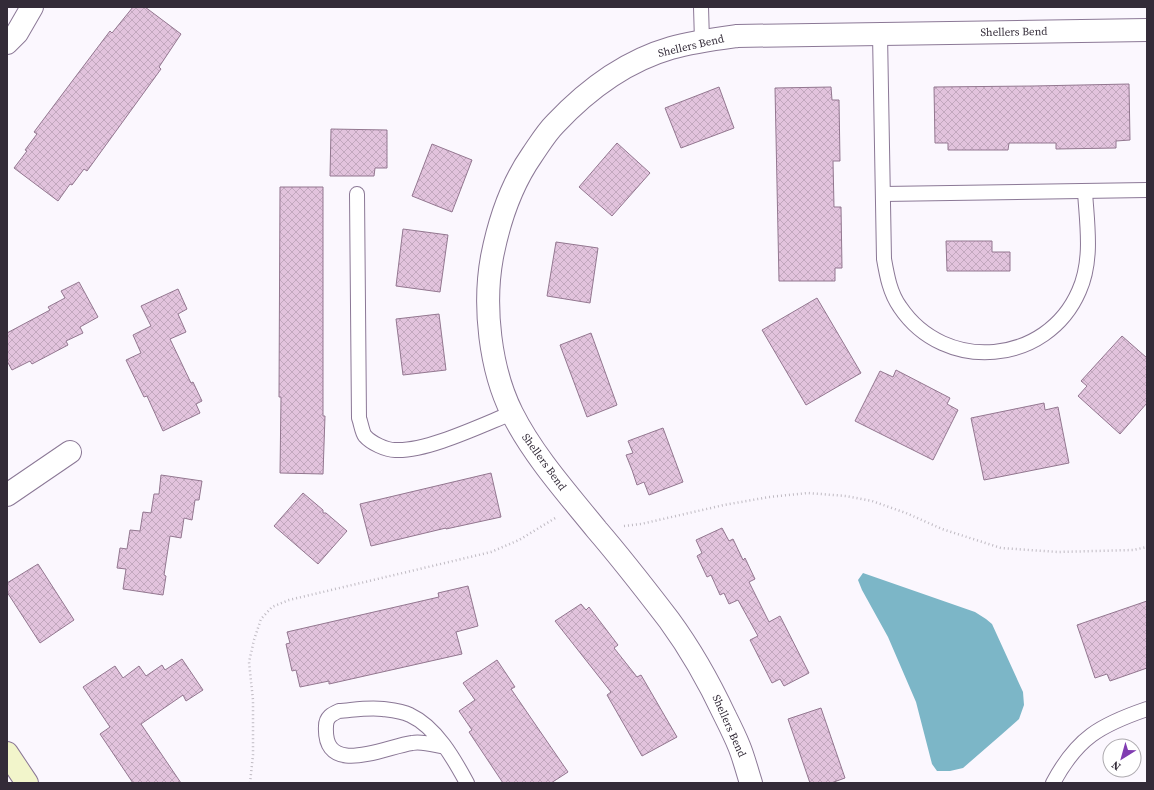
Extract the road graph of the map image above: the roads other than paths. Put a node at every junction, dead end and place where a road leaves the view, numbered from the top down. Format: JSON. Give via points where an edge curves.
{"nodes":[{"id":1,"x":32,"y":7,"type":"edge"},
{"id":2,"x":701,"y":7,"type":"edge"},
{"id":3,"x":1147,"y":30,"type":"edge"},
{"id":4,"x":880,"y":34,"type":"junction"},
{"id":5,"x":702,"y":41,"type":"junction"},
{"id":6,"x":7,"y":43,"type":"edge"},
{"id":7,"x":1147,"y":190,"type":"edge"},
{"id":8,"x":1085,"y":192,"type":"junction"},
{"id":9,"x":357,"y":194,"type":"dead end"},
{"id":10,"x":883,"y":194,"type":"junction"},
{"id":11,"x":512,"y":413,"type":"junction"},
{"id":12,"x":70,"y":452,"type":"dead end"},
{"id":13,"x":7,"y":495,"type":"edge"},
{"id":14,"x":1147,"y":709,"type":"edge"},
{"id":15,"x":445,"y":747,"type":"junction"},
{"id":16,"x":7,"y":752,"type":"edge"},
{"id":17,"x":27,"y":783,"type":"edge"},
{"id":18,"x":467,"y":783,"type":"edge"},
{"id":19,"x":751,"y":783,"type":"edge"},
{"id":20,"x":1053,"y":783,"type":"edge"}],
"edges":[{"from":1,"to":6,"type":"street"},
{"from":2,"to":5,"type":"lane"},
{"from":3,"to":4,"type":"street","name":"Shellers Bend"},
{"from":4,"to":5,"type":"street","name":"Shellers Bend","via":[[737,36]]},
{"from":4,"to":10,"type":"lane"},
{"from":5,"to":11,"type":"street","name":"Shellers Bend","via":[[670,48],[641,59],[613,75],[578,101],[553,126],[527,162],[497,230],[490,269],[488,310],[493,353]]},
{"from":7,"to":8,"type":"lane"},
{"from":8,"to":10,"type":"lane"},
{"from":8,"to":10,"type":"lane","via":[[1088,245],[1086,271],[1071,306],[1060,320],[1032,341],[1013,349],[975,353],[953,348],[931,337],[914,324],[899,307],[889,285],[884,258]]},
{"from":9,"to":11,"type":"lane","via":[[359,418],[364,435],[377,444],[394,450],[416,448]]},
{"from":11,"to":19,"type":"street","name":"Shellers Bend","via":[[529,443],[670,622],[707,678],[739,746]]},
{"from":12,"to":13,"type":"street"},
{"from":14,"to":20,"type":"lane","via":[[1108,725],[1092,735],[1075,750]]},
{"from":15,"to":15,"type":"lane","via":[[422,723],[410,715],[395,710],[339,711],[333,713],[326,723],[328,744],[343,755],[372,754],[417,742]]},
{"from":15,"to":18,"type":"lane"},
{"from":16,"to":17,"type":"main road"}]}
